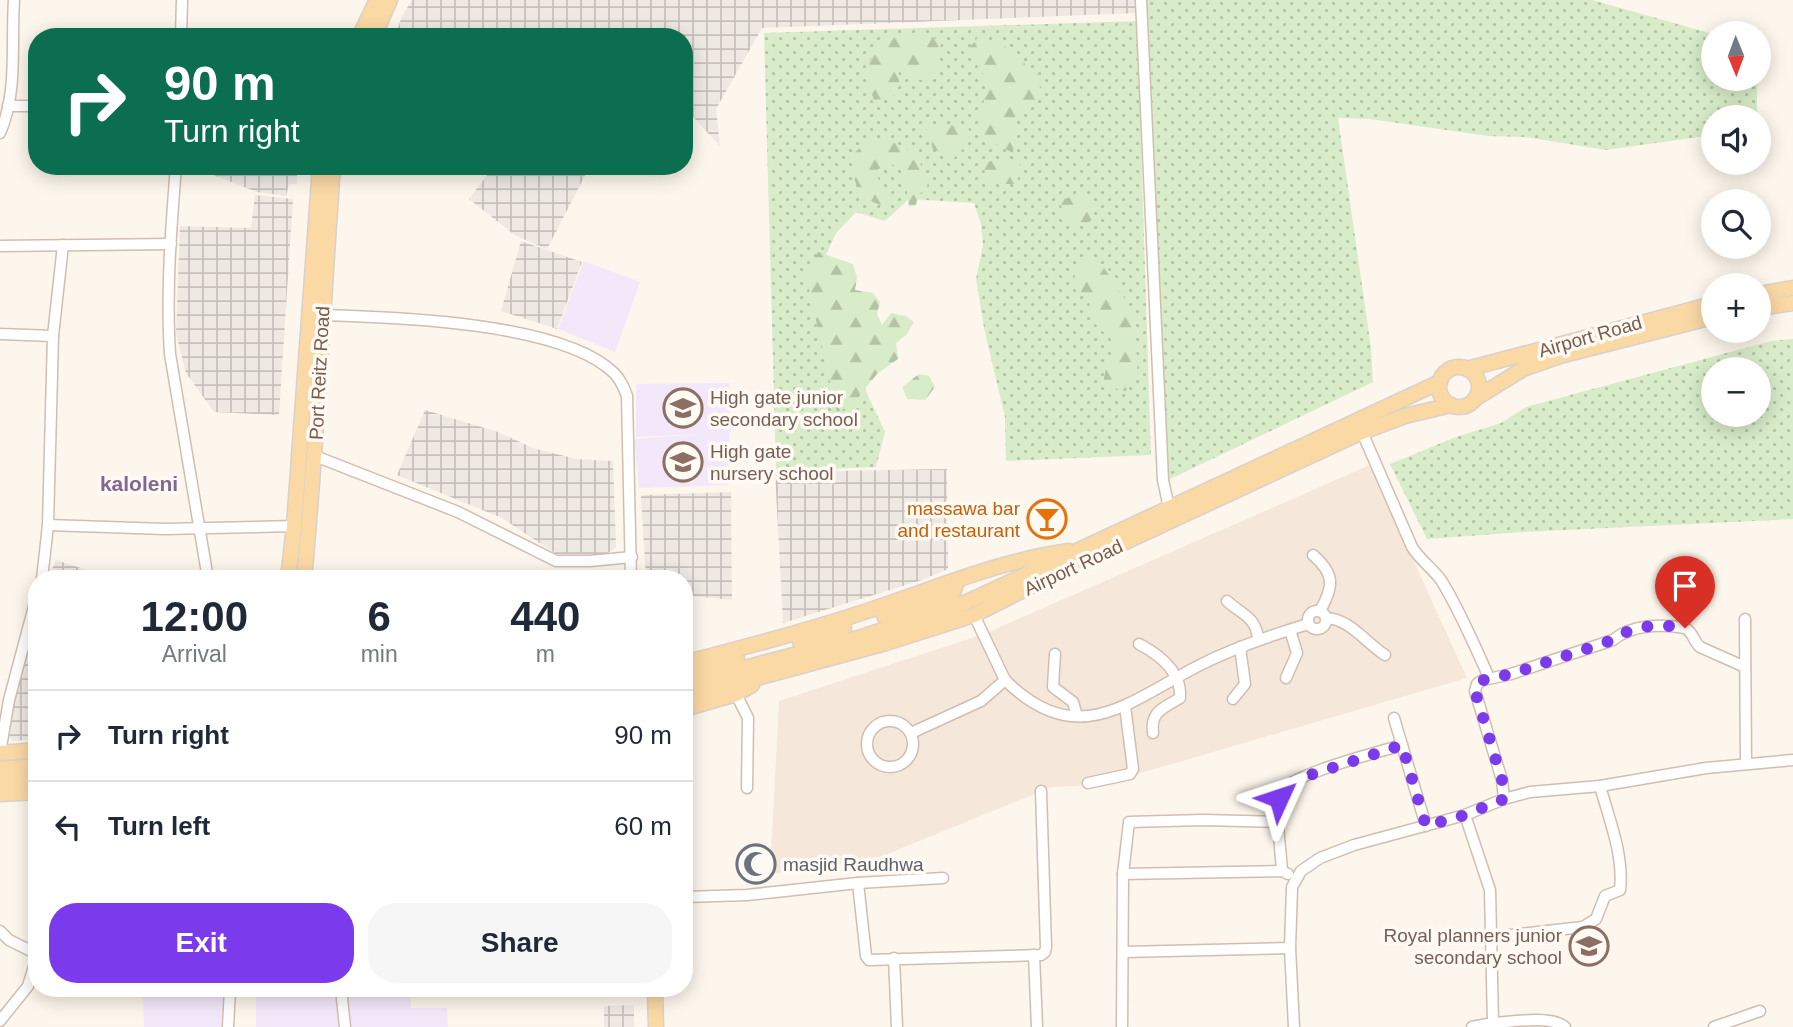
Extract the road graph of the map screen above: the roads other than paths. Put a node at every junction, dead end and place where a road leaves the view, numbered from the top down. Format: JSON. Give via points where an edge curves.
{"nodes":[{"id":1,"x":14,"y":0,"type":"edge"},
{"id":2,"x":182,"y":0,"type":"edge"},
{"id":3,"x":377,"y":0,"type":"edge"},
{"id":4,"x":390,"y":0,"type":"edge"},
{"id":5,"x":1140,"y":0,"type":"edge"},
{"id":6,"x":181,"y":28,"type":"edge"},
{"id":7,"x":363,"y":28,"type":"edge"},
{"id":8,"x":377,"y":28,"type":"edge"},
{"id":9,"x":8,"y":106,"type":"junction"},
{"id":10,"x":28,"y":106,"type":"edge"},
{"id":11,"x":0,"y":133,"type":"edge"},
{"id":12,"x":175,"y":175,"type":"edge"},
{"id":13,"x":319,"y":175,"type":"edge"},
{"id":14,"x":332,"y":175,"type":"edge"},
{"id":15,"x":171,"y":244,"type":"junction"},
{"id":16,"x":63,"y":245,"type":"junction"},
{"id":17,"x":0,"y":246,"type":"edge"},
{"id":18,"x":1793,"y":288,"type":"edge"},
{"id":19,"x":1771,"y":292,"type":"edge"},
{"id":20,"x":1793,"y":303,"type":"edge"},
{"id":21,"x":1701,"y":307,"type":"edge"},
{"id":22,"x":1771,"y":307,"type":"edge"},
{"id":23,"x":322,"y":315,"type":"junction"},
{"id":24,"x":1701,"y":320,"type":"edge"},
{"id":25,"x":0,"y":334,"type":"edge"},
{"id":26,"x":53,"y":336,"type":"junction"},
{"id":27,"x":1468,"y":369,"type":"junction"},
{"id":28,"x":1440,"y":382,"type":"junction"},
{"id":29,"x":1476,"y":398,"type":"junction"},
{"id":30,"x":1451,"y":405,"type":"junction"},
{"id":31,"x":1362,"y":432,"type":"junction"},
{"id":32,"x":315,"y":456,"type":"junction"},
{"id":33,"x":1169,"y":509,"type":"junction"},
{"id":34,"x":48,"y":525,"type":"junction"},
{"id":35,"x":295,"y":526,"type":"junction"},
{"id":36,"x":198,"y":529,"type":"junction"},
{"id":37,"x":1085,"y":548,"type":"junction"},
{"id":38,"x":1313,"y":555,"type":"dead end"},
{"id":39,"x":632,"y":557,"type":"junction"},
{"id":40,"x":43,"y":570,"type":"edge"},
{"id":41,"x":206,"y":570,"type":"edge"},
{"id":42,"x":289,"y":570,"type":"edge"},
{"id":43,"x":305,"y":570,"type":"edge"},
{"id":44,"x":631,"y":570,"type":"edge"},
{"id":45,"x":957,"y":581,"type":"junction"},
{"id":46,"x":1227,"y":601,"type":"dead end"},
{"id":47,"x":1323,"y":614,"type":"junction"},
{"id":48,"x":974,"y":615,"type":"junction"},
{"id":49,"x":1745,"y":619,"type":"dead end"},
{"id":50,"x":28,"y":627,"type":"edge"},
{"id":51,"x":1290,"y":630,"type":"junction"},
{"id":52,"x":1258,"y":640,"type":"junction"},
{"id":53,"x":1139,"y":643,"type":"dead end"},
{"id":54,"x":1240,"y":647,"type":"junction"},
{"id":55,"x":1055,"y":654,"type":"dead end"},
{"id":56,"x":1385,"y":654,"type":"dead end"},
{"id":57,"x":693,"y":661,"type":"edge"},
{"id":58,"x":1745,"y":667,"type":"junction"},
{"id":59,"x":693,"y":671,"type":"edge"},
{"id":60,"x":771,"y":674,"type":"junction"},
{"id":61,"x":1177,"y":677,"type":"junction"},
{"id":62,"x":1286,"y":678,"type":"dead end"},
{"id":63,"x":1005,"y":680,"type":"junction"},
{"id":64,"x":1484,"y":680,"type":"junction"},
{"id":65,"x":693,"y":682,"type":"edge"},
{"id":66,"x":736,"y":694,"type":"junction"},
{"id":67,"x":693,"y":696,"type":"edge"},
{"id":68,"x":1233,"y":699,"type":"dead end"},
{"id":69,"x":693,"y":706,"type":"edge"},
{"id":70,"x":1125,"y":706,"type":"junction"},
{"id":71,"x":1077,"y":716,"type":"junction"},
{"id":72,"x":1394,"y":719,"type":"dead end"},
{"id":73,"x":911,"y":733,"type":"junction"},
{"id":74,"x":1153,"y":733,"type":"dead end"},
{"id":75,"x":1402,"y":745,"type":"junction"},
{"id":76,"x":28,"y":751,"type":"edge"},
{"id":77,"x":0,"y":753,"type":"edge"},
{"id":78,"x":1793,"y":760,"type":"edge"},
{"id":79,"x":1746,"y":764,"type":"junction"},
{"id":80,"x":28,"y":767,"type":"edge"},
{"id":81,"x":0,"y":769,"type":"edge"},
{"id":82,"x":28,"y":780,"type":"edge"},
{"id":83,"x":0,"y":782,"type":"edge"},
{"id":84,"x":1088,"y":783,"type":"dead end"},
{"id":85,"x":1600,"y":786,"type":"junction"},
{"id":86,"x":747,"y":788,"type":"dead end"},
{"id":87,"x":1041,"y":791,"type":"dead end"},
{"id":88,"x":28,"y":792,"type":"edge"},
{"id":89,"x":0,"y":794,"type":"edge"},
{"id":90,"x":1504,"y":799,"type":"junction"},
{"id":91,"x":1465,"y":815,"type":"junction"},
{"id":92,"x":1279,"y":822,"type":"junction"},
{"id":93,"x":1426,"y":826,"type":"junction"},
{"id":94,"x":1282,"y":871,"type":"junction"},
{"id":95,"x":1123,"y":874,"type":"junction"},
{"id":96,"x":943,"y":878,"type":"dead end"},
{"id":97,"x":1297,"y":879,"type":"junction"},
{"id":98,"x":858,"y":883,"type":"junction"},
{"id":99,"x":693,"y":897,"type":"edge"},
{"id":100,"x":0,"y":931,"type":"edge"},
{"id":101,"x":1493,"y":937,"type":"junction"},
{"id":102,"x":1290,"y":948,"type":"junction"},
{"id":103,"x":28,"y":951,"type":"edge"},
{"id":104,"x":1124,"y":952,"type":"junction"},
{"id":105,"x":1034,"y":955,"type":"junction"},
{"id":106,"x":894,"y":958,"type":"junction"},
{"id":107,"x":28,"y":986,"type":"edge"},
{"id":108,"x":230,"y":997,"type":"edge"},
{"id":109,"x":342,"y":997,"type":"edge"},
{"id":110,"x":654,"y":997,"type":"edge"},
{"id":111,"x":1760,"y":1011,"type":"dead end"},
{"id":112,"x":0,"y":1021,"type":"edge"},
{"id":113,"x":1493,"y":1023,"type":"junction"},
{"id":114,"x":228,"y":1027,"type":"edge"},
{"id":115,"x":345,"y":1027,"type":"edge"},
{"id":116,"x":656,"y":1027,"type":"edge"},
{"id":117,"x":897,"y":1027,"type":"edge"},
{"id":118,"x":1037,"y":1027,"type":"edge"},
{"id":119,"x":1122,"y":1027,"type":"edge"},
{"id":120,"x":1294,"y":1027,"type":"edge"},
{"id":121,"x":1472,"y":1027,"type":"edge"},
{"id":122,"x":1565,"y":1027,"type":"edge"},
{"id":123,"x":1714,"y":1027,"type":"edge"}],
"edges":[{"from":1,"to":9,"type":"street"},
{"from":2,"to":6,"type":"street"},
{"from":3,"to":7,"type":"main road"},
{"from":4,"to":8,"type":"main road"},
{"from":5,"to":33,"type":"street","via":[[1163,480]]},
{"from":9,"to":10,"type":"street"},
{"from":9,"to":11,"type":"street"},
{"from":12,"to":15,"type":"street"},
{"from":13,"to":35,"type":"main road"},
{"from":14,"to":23,"type":"main road","name":"Port Reitz Road"},
{"from":15,"to":16,"type":"street"},
{"from":15,"to":36,"type":"street","via":[[170,355]]},
{"from":16,"to":17,"type":"street"},
{"from":16,"to":26,"type":"street"},
{"from":18,"to":19,"type":"main road"},
{"from":20,"to":22,"type":"main road"},
{"from":21,"to":27,"type":"main road","name":"Airport Road"},
{"from":23,"to":32,"type":"main road","name":"Port Reitz Road"},
{"from":23,"to":39,"type":"street","via":[[452,324],[546,339],[585,354],[614,373],[626,396]]},
{"from":24,"to":29,"type":"main road","name":"Airport Road","via":[[1560,356],[1523,369]]},
{"from":25,"to":26,"type":"street"},
{"from":26,"to":34,"type":"street"},
{"from":27,"to":28,"type":"main road","via":[[1451,369]]},
{"from":27,"to":29,"type":"main road","via":[[1478,381]]},
{"from":28,"to":30,"type":"main road","via":[[1443,398]]},
{"from":28,"to":33,"type":"main road","name":"Airport Road"},
{"from":29,"to":30,"type":"main road","via":[[1468,405]]},
{"from":30,"to":31,"type":"main road","name":"Airport Road"},
{"from":31,"to":48,"type":"main road","name":"Airport Road"},
{"from":31,"to":64,"type":"street","via":[[1412,547],[1435,572],[1455,606],[1487,673]]},
{"from":32,"to":39,"type":"street","via":[[457,512],[556,561]]},
{"from":32,"to":43,"type":"main road","name":"Port Reitz Road"},
{"from":33,"to":37,"type":"main road","name":"Airport Road"},
{"from":34,"to":36,"type":"street"},
{"from":34,"to":40,"type":"street"},
{"from":35,"to":36,"type":"street"},
{"from":35,"to":42,"type":"main road"},
{"from":36,"to":41,"type":"street"},
{"from":37,"to":45,"type":"main road","via":[[1031,556]]},
{"from":37,"to":65,"type":"main road","name":"Airport Road","via":[[967,602],[911,622]]},
{"from":38,"to":47,"type":"street","via":[[1331,576]]},
{"from":39,"to":44,"type":"street"},
{"from":45,"to":57,"type":"main road"},
{"from":45,"to":59,"type":"main road","via":[[953,593]]},
{"from":46,"to":52,"type":"street","via":[[1252,619]]},
{"from":47,"to":51,"type":"street","via":[[1325,624],[1320,629],[1308,624]]},
{"from":47,"to":56,"type":"street","via":[[1347,624]]},
{"from":48,"to":60,"type":"main road","name":"Airport Road"},
{"from":48,"to":63,"type":"street"},
{"from":49,"to":58,"type":"street"},
{"from":50,"to":77,"type":"street"},
{"from":51,"to":52,"type":"street"},
{"from":51,"to":62,"type":"street","via":[[1297,653]]},
{"from":52,"to":54,"type":"street"},
{"from":53,"to":61,"type":"street"},
{"from":54,"to":61,"type":"street"},
{"from":54,"to":68,"type":"street","via":[[1245,684]]},
{"from":55,"to":71,"type":"street","via":[[1053,687],[1073,702]]},
{"from":58,"to":64,"type":"street","via":[[1700,647],[1685,628],[1643,627]]},
{"from":58,"to":79,"type":"street"},
{"from":60,"to":66,"type":"main road"},
{"from":60,"to":67,"type":"main road","name":"Airport Road"},
{"from":61,"to":70,"type":"street"},
{"from":61,"to":74,"type":"street","via":[[1180,698],[1160,707],[1151,723]]},
{"from":63,"to":71,"type":"street","via":[[1038,706]]},
{"from":63,"to":73,"type":"street","via":[[981,701]]},
{"from":64,"to":90,"type":"street","via":[[1475,691]]},
{"from":66,"to":69,"type":"main road"},
{"from":66,"to":86,"type":"street","via":[[747,718]]},
{"from":70,"to":71,"type":"street","via":[[1103,715]]},
{"from":70,"to":84,"type":"street","via":[[1133,769],[1130,774]]},
{"from":72,"to":75,"type":"street"},
{"from":73,"to":73,"type":"street","via":[[912,750],[898,766],[877,764],[868,752],[867,738],[881,723],[896,722]]},
{"from":75,"to":92,"type":"street","via":[[1288,784],[1280,793]]},
{"from":75,"to":93,"type":"street"},
{"from":76,"to":77,"type":"main road"},
{"from":78,"to":79,"type":"street"},
{"from":79,"to":85,"type":"street"},
{"from":80,"to":81,"type":"main road"},
{"from":82,"to":83,"type":"main road"},
{"from":85,"to":90,"type":"street","via":[[1543,790]]},
{"from":85,"to":101,"type":"street","via":[[1620,866],[1619,890],[1605,896],[1596,919],[1583,927]]},
{"from":87,"to":105,"type":"street","via":[[1046,947],[1045,952]]},
{"from":88,"to":89,"type":"main road"},
{"from":90,"to":91,"type":"street"},
{"from":91,"to":93,"type":"street"},
{"from":91,"to":101,"type":"street","via":[[1490,890]]},
{"from":92,"to":94,"type":"street"},
{"from":92,"to":95,"type":"street","via":[[1132,820]]},
{"from":93,"to":97,"type":"street","via":[[1331,852],[1310,863]]},
{"from":94,"to":95,"type":"street"},
{"from":94,"to":97,"type":"street"},
{"from":95,"to":104,"type":"street"},
{"from":96,"to":98,"type":"street"},
{"from":97,"to":102,"type":"street","via":[[1291,899]]},
{"from":98,"to":99,"type":"street"},
{"from":98,"to":106,"type":"street","via":[[867,959]]},
{"from":100,"to":103,"type":"street"},
{"from":101,"to":113,"type":"street"},
{"from":102,"to":104,"type":"street"},
{"from":102,"to":120,"type":"street"},
{"from":104,"to":119,"type":"street"},
{"from":105,"to":106,"type":"street"},
{"from":105,"to":118,"type":"street"},
{"from":106,"to":117,"type":"street"},
{"from":107,"to":112,"type":"street"},
{"from":108,"to":114,"type":"street"},
{"from":109,"to":115,"type":"street"},
{"from":110,"to":116,"type":"main road"},
{"from":111,"to":123,"type":"street"},
{"from":113,"to":121,"type":"street"},
{"from":113,"to":122,"type":"street","via":[[1545,1020]]}]}
